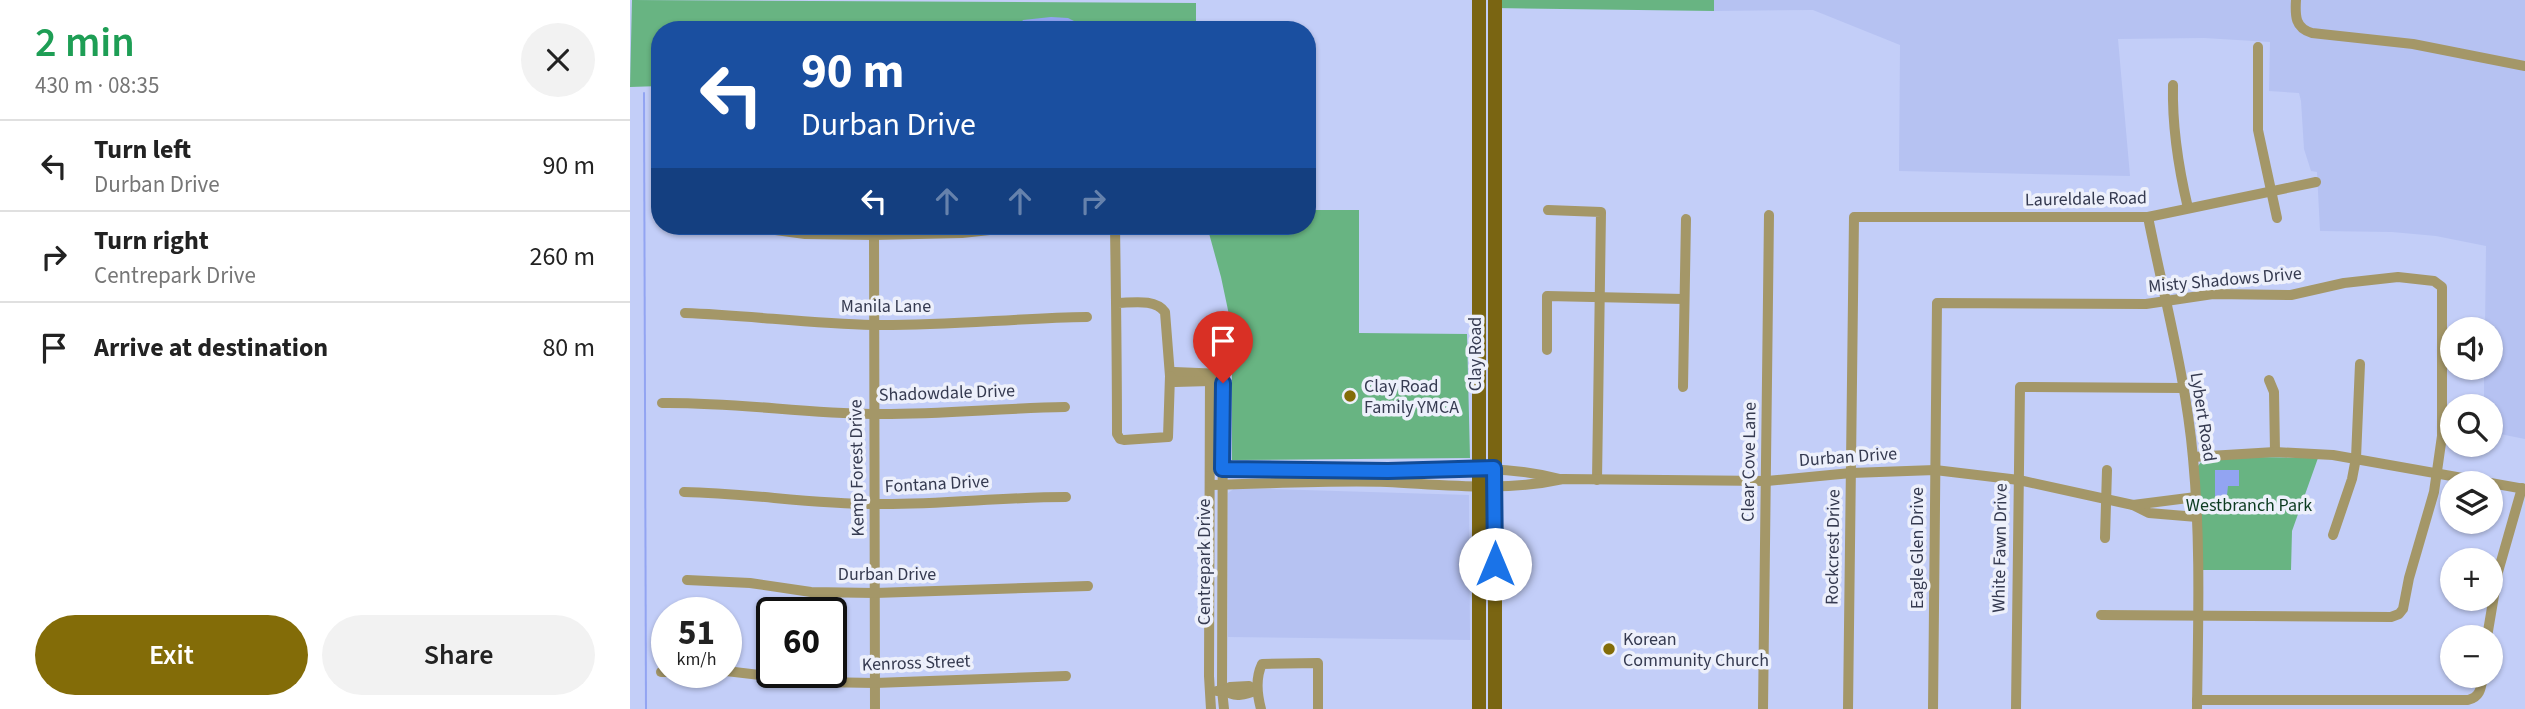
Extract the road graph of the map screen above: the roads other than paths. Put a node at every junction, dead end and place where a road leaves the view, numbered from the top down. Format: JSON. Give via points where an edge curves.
{"nodes":[{"id":1,"x":1479,"y":0,"type":"edge"},
{"id":2,"x":1495,"y":0,"type":"edge"},
{"id":3,"x":2296,"y":0,"type":"edge"},
{"id":4,"x":1479,"y":18,"type":"junction"},
{"id":5,"x":1495,"y":18,"type":"junction"},
{"id":6,"x":2258,"y":47,"type":"dead end"},
{"id":7,"x":2525,"y":66,"type":"edge"},
{"id":8,"x":2172,"y":85,"type":"dead end"},
{"id":9,"x":1496,"y":119,"type":"junction"},
{"id":10,"x":1479,"y":120,"type":"junction"},
{"id":11,"x":2316,"y":182,"type":"dead end"},
{"id":12,"x":2270,"y":191,"type":"junction"},
{"id":13,"x":2188,"y":208,"type":"junction"},
{"id":14,"x":1548,"y":210,"type":"dead end"},
{"id":15,"x":1769,"y":215,"type":"dead end"},
{"id":16,"x":1854,"y":217,"type":"joint"},
{"id":17,"x":2148,"y":217,"type":"junction"},
{"id":18,"x":2277,"y":218,"type":"dead end"},
{"id":19,"x":1686,"y":219,"type":"dead end"},
{"id":20,"x":1479,"y":231,"type":"junction"},
{"id":21,"x":1495,"y":231,"type":"junction"},
{"id":22,"x":874,"y":235,"type":"edge"},
{"id":23,"x":1115,"y":235,"type":"edge"},
{"id":24,"x":1601,"y":297,"type":"junction"},
{"id":25,"x":1684,"y":299,"type":"junction"},
{"id":26,"x":2164,"y":301,"type":"junction"},
{"id":27,"x":1116,"y":303,"type":"junction"},
{"id":28,"x":1937,"y":303,"type":"joint"},
{"id":29,"x":685,"y":313,"type":"dead end"},
{"id":30,"x":1087,"y":317,"type":"dead end"},
{"id":31,"x":875,"y":325,"type":"junction"},
{"id":32,"x":1479,"y":350,"type":"junction"},
{"id":33,"x":1547,"y":350,"type":"dead end"},
{"id":34,"x":1495,"y":351,"type":"junction"},
{"id":35,"x":2360,"y":364,"type":"dead end"},
{"id":36,"x":1170,"y":376,"type":"junction"},
{"id":37,"x":1210,"y":377,"type":"junction"},
{"id":38,"x":2269,"y":380,"type":"dead end"},
{"id":39,"x":1683,"y":387,"type":"dead end"},
{"id":40,"x":2183,"y":388,"type":"junction"},
{"id":41,"x":662,"y":402,"type":"dead end"},
{"id":42,"x":1065,"y":407,"type":"dead end"},
{"id":43,"x":876,"y":414,"type":"junction"},
{"id":44,"x":2274,"y":452,"type":"junction"},
{"id":45,"x":2193,"y":457,"type":"junction"},
{"id":46,"x":2356,"y":458,"type":"junction"},
{"id":47,"x":1487,"y":468,"type":"junction"},
{"id":48,"x":1216,"y":469,"type":"junction"},
{"id":49,"x":1935,"y":470,"type":"junction"},
{"id":50,"x":2107,"y":470,"type":"dead end"},
{"id":51,"x":2438,"y":472,"type":"junction"},
{"id":52,"x":1852,"y":473,"type":"junction"},
{"id":53,"x":1563,"y":480,"type":"junction"},
{"id":54,"x":1597,"y":480,"type":"junction"},
{"id":55,"x":2018,"y":480,"type":"junction"},
{"id":56,"x":1767,"y":481,"type":"junction"},
{"id":57,"x":1216,"y":485,"type":"junction"},
{"id":58,"x":1479,"y":488,"type":"junction"},
{"id":59,"x":1494,"y":488,"type":"junction"},
{"id":60,"x":2523,"y":489,"type":"edge"},
{"id":61,"x":684,"y":492,"type":"dead end"},
{"id":62,"x":1066,"y":497,"type":"dead end"},
{"id":63,"x":2196,"y":497,"type":"junction"},
{"id":64,"x":2106,"y":500,"type":"junction"},
{"id":65,"x":875,"y":504,"type":"junction"},
{"id":66,"x":2133,"y":505,"type":"junction"},
{"id":67,"x":2197,"y":517,"type":"junction"},
{"id":68,"x":2333,"y":535,"type":"dead end"},
{"id":69,"x":2105,"y":538,"type":"dead end"},
{"id":70,"x":687,"y":580,"type":"dead end"},
{"id":71,"x":1088,"y":586,"type":"dead end"},
{"id":72,"x":1479,"y":589,"type":"junction"},
{"id":73,"x":1495,"y":590,"type":"junction"},
{"id":74,"x":876,"y":593,"type":"junction"},
{"id":75,"x":2197,"y":614,"type":"junction"},
{"id":76,"x":2101,"y":615,"type":"dead end"},
{"id":77,"x":2489,"y":625,"type":"edge"},
{"id":78,"x":742,"y":673,"type":"edge"},
{"id":79,"x":1066,"y":676,"type":"dead end"},
{"id":80,"x":875,"y":683,"type":"junction"},
{"id":81,"x":2479,"y":688,"type":"edge"},
{"id":82,"x":1256,"y":690,"type":"junction"},
{"id":83,"x":1219,"y":691,"type":"junction"},
{"id":84,"x":2197,"y":704,"type":"edge"},
{"id":85,"x":875,"y":709,"type":"edge"},
{"id":86,"x":1211,"y":709,"type":"edge"},
{"id":87,"x":1224,"y":709,"type":"edge"},
{"id":88,"x":1261,"y":709,"type":"edge"},
{"id":89,"x":1318,"y":709,"type":"edge"},
{"id":90,"x":1479,"y":709,"type":"edge"},
{"id":91,"x":1495,"y":709,"type":"edge"},
{"id":92,"x":1763,"y":709,"type":"edge"},
{"id":93,"x":1848,"y":709,"type":"edge"},
{"id":94,"x":1933,"y":709,"type":"edge"},
{"id":95,"x":2016,"y":709,"type":"edge"}],
"edges":[{"from":1,"to":4,"type":"main road","name":"Clay Road"},
{"from":2,"to":5,"type":"main road","name":"Clay Road"},
{"from":3,"to":7,"type":"street","via":[[2295,14],[2304,31],[2413,44]]},
{"from":4,"to":5,"type":"main road"},
{"from":4,"to":10,"type":"main road","name":"Clay Road"},
{"from":5,"to":9,"type":"main road","name":"Clay Road"},
{"from":6,"to":12,"type":"street","via":[[2258,130]]},
{"from":8,"to":13,"type":"street","via":[[2176,161]]},
{"from":9,"to":10,"type":"main road"},
{"from":9,"to":21,"type":"main road","name":"Clay Road"},
{"from":10,"to":20,"type":"main road","name":"Clay Road"},
{"from":11,"to":12,"type":"street","name":"Laureldale Road"},
{"from":12,"to":13,"type":"street","name":"Laureldale Road"},
{"from":12,"to":18,"type":"street"},
{"from":13,"to":17,"type":"street","name":"Laureldale Road"},
{"from":14,"to":24,"type":"street","via":[[1601,212]]},
{"from":15,"to":56,"type":"street","name":"Clear Cove Lane"},
{"from":16,"to":17,"type":"street","name":"Laureldale Road"},
{"from":16,"to":52,"type":"street","name":"Rockcrest Drive"},
{"from":17,"to":26,"type":"street","name":"Lybert Road"},
{"from":19,"to":25,"type":"street"},
{"from":20,"to":21,"type":"main road"},
{"from":20,"to":32,"type":"main road","name":"Clay Road"},
{"from":21,"to":34,"type":"main road","name":"Clay Road"},
{"from":22,"to":31,"type":"street","name":"Kemp Forest Drive"},
{"from":23,"to":27,"type":"street"},
{"from":24,"to":25,"type":"street"},
{"from":24,"to":33,"type":"street","via":[[1547,296]]},
{"from":24,"to":54,"type":"street"},
{"from":25,"to":39,"type":"street"},
{"from":26,"to":28,"type":"street","name":"Misty Shadows Drive"},
{"from":26,"to":40,"type":"street","name":"Lybert Road"},
{"from":26,"to":51,"type":"street","name":"Misty Shadows Drive","via":[[2213,294],[2291,295],[2371,278],[2434,281],[2442,287],[2443,314]]},
{"from":27,"to":36,"type":"street","via":[[1160,305],[1167,320]]},
{"from":27,"to":36,"type":"street","via":[[1120,439],[1168,438]]},
{"from":28,"to":49,"type":"street","name":"Eagle Glen Drive"},
{"from":29,"to":31,"type":"street","name":"Manila Lane"},
{"from":30,"to":31,"type":"street","name":"Manila Lane"},
{"from":31,"to":43,"type":"street","name":"Kemp Forest Drive"},
{"from":32,"to":34,"type":"main road"},
{"from":32,"to":47,"type":"main road","name":"Clay Road"},
{"from":34,"to":47,"type":"main road","name":"Clay Road"},
{"from":35,"to":46,"type":"street"},
{"from":36,"to":37,"type":"street","via":[[1174,372]]},
{"from":37,"to":48,"type":"street","name":"Centrepark Drive"},
{"from":37,"to":48,"type":"street","name":"Centrepark Drive","via":[[1223,374]]},
{"from":38,"to":44,"type":"street","via":[[2274,392]]},
{"from":40,"to":45,"type":"street","name":"Lybert Road"},
{"from":40,"to":55,"type":"street","name":"White Fawn Drive","via":[[2020,387]]},
{"from":41,"to":43,"type":"street","name":"Shadowdale Drive"},
{"from":42,"to":43,"type":"street","name":"Shadowdale Drive"},
{"from":43,"to":65,"type":"street","name":"Kemp Forest Drive"},
{"from":44,"to":45,"type":"street"},
{"from":44,"to":46,"type":"street"},
{"from":45,"to":63,"type":"street","name":"Lybert Road"},
{"from":46,"to":51,"type":"street"},
{"from":46,"to":68,"type":"street"},
{"from":47,"to":48,"type":"street","name":"Durban Drive"},
{"from":47,"to":53,"type":"street","name":"Durban Drive"},
{"from":47,"to":58,"type":"main road","name":"Clay Road"},
{"from":47,"to":59,"type":"main road","name":"Clay Road"},
{"from":48,"to":57,"type":"street","name":"Centrepark Drive"},
{"from":49,"to":52,"type":"street","name":"Durban Drive"},
{"from":49,"to":55,"type":"street","name":"Durban Drive"},
{"from":49,"to":94,"type":"street","name":"Eagle Glen Drive"},
{"from":50,"to":64,"type":"street"},
{"from":51,"to":60,"type":"street"},
{"from":51,"to":75,"type":"street","via":[[2399,614]]},
{"from":52,"to":56,"type":"street","name":"Durban Drive"},
{"from":52,"to":93,"type":"street","name":"Rockcrest Drive"},
{"from":53,"to":54,"type":"street","name":"Durban Drive"},
{"from":53,"to":59,"type":"street","name":"Durban Drive"},
{"from":54,"to":56,"type":"street","name":"Durban Drive"},
{"from":55,"to":64,"type":"street","name":"Durban Drive"},
{"from":55,"to":95,"type":"street","name":"White Fawn Drive"},
{"from":56,"to":92,"type":"street","name":"Clear Cove Lane"},
{"from":57,"to":58,"type":"street","name":"Durban Drive","via":[[1388,482]]},
{"from":57,"to":83,"type":"street","name":"Centrepark Drive"},
{"from":58,"to":59,"type":"street","name":"Durban Drive"},
{"from":58,"to":72,"type":"main road","name":"Clay Road"},
{"from":59,"to":73,"type":"main road","name":"Clay Road"},
{"from":60,"to":77,"type":"street","via":[[2498,572]]},
{"from":61,"to":65,"type":"street","name":"Fontana Drive"},
{"from":62,"to":65,"type":"street","name":"Fontana Drive"},
{"from":63,"to":66,"type":"street","name":"Durban Drive"},
{"from":63,"to":67,"type":"street","name":"Lybert Road"},
{"from":64,"to":66,"type":"street","name":"Durban Drive"},
{"from":64,"to":69,"type":"street"},
{"from":65,"to":74,"type":"street","name":"Kemp Forest Drive"},
{"from":66,"to":67,"type":"street","name":"Durban Drive","via":[[2149,513]]},
{"from":67,"to":75,"type":"street","name":"Lybert Road"},
{"from":70,"to":74,"type":"street","name":"Durban Drive"},
{"from":71,"to":74,"type":"street","name":"Durban Drive"},
{"from":72,"to":73,"type":"main road"},
{"from":72,"to":90,"type":"main road","name":"Clay Road"},
{"from":73,"to":91,"type":"main road","name":"Clay Road"},
{"from":74,"to":80,"type":"street","name":"Kemp Forest Drive"},
{"from":75,"to":76,"type":"street"},
{"from":75,"to":84,"type":"street","name":"Lybert Road"},
{"from":78,"to":80,"type":"street","name":"Kenross Street"},
{"from":79,"to":80,"type":"street","name":"Kenross Street"},
{"from":80,"to":85,"type":"street","name":"Kemp Forest Drive"},
{"from":81,"to":84,"type":"street","via":[[2477,696],[2468,700]]},
{"from":82,"to":83,"type":"street","via":[[1250,695]]},
{"from":82,"to":88,"type":"street"},
{"from":82,"to":89,"type":"street","via":[[1262,664],[1318,663]]},
{"from":83,"to":86,"type":"street","name":"Centrepark Drive"},
{"from":83,"to":87,"type":"street","name":"Centrepark Drive"}]}
